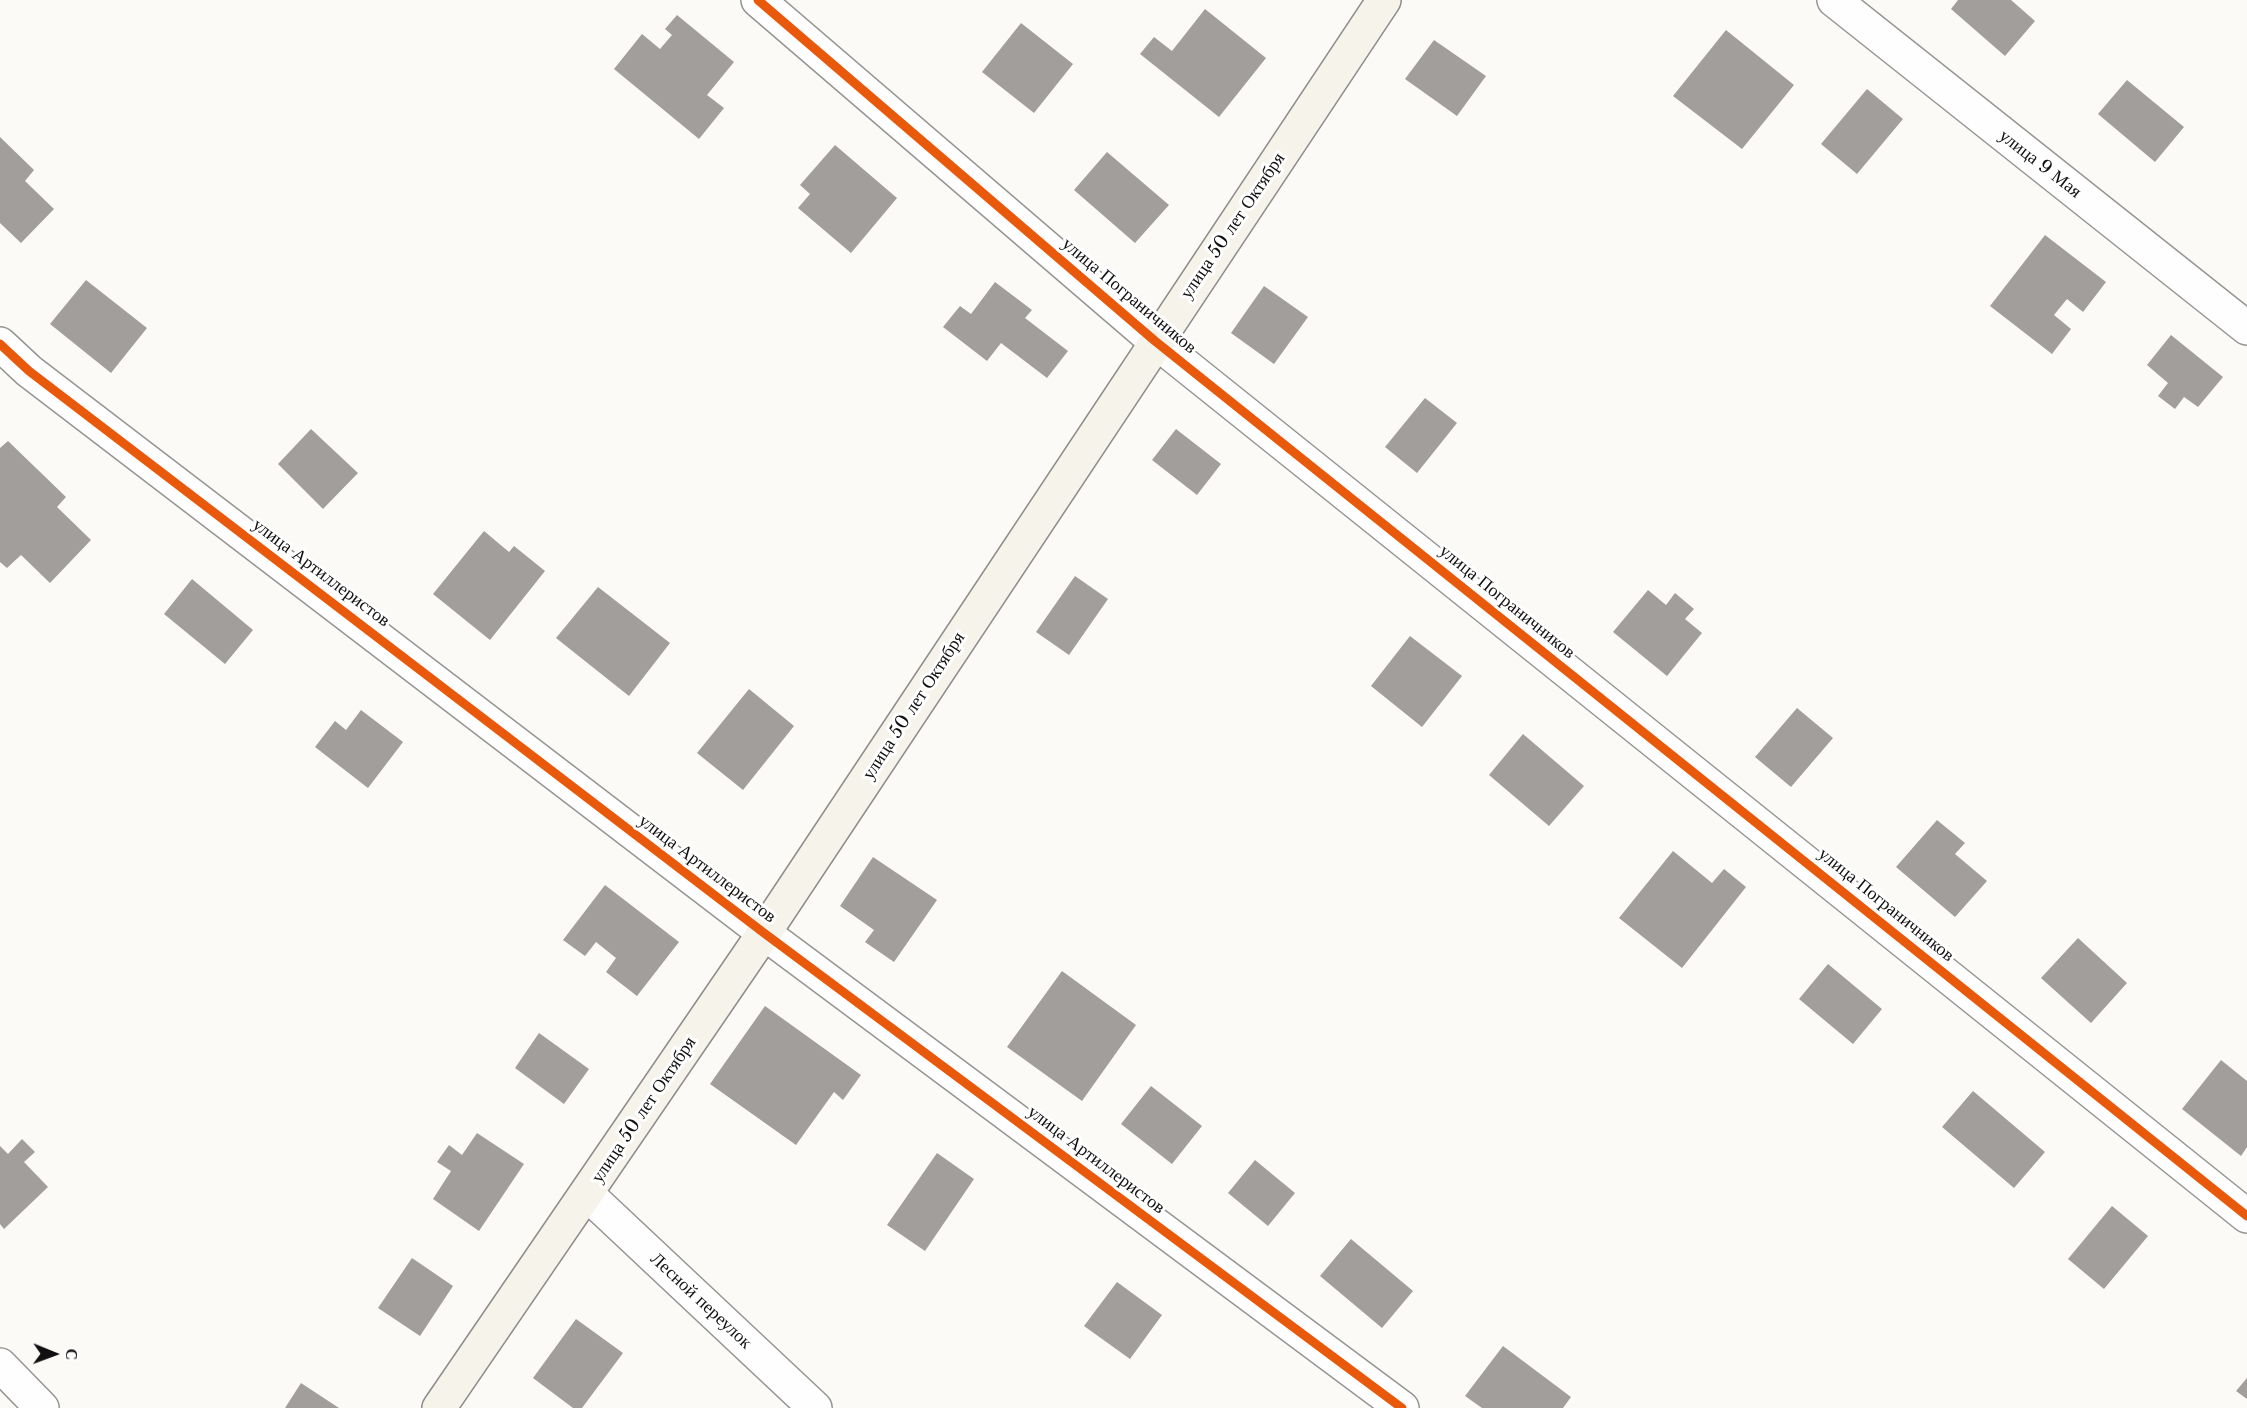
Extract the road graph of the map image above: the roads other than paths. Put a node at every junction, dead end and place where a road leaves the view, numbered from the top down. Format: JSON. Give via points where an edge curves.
{"nodes":[{"id":1,"x":758,"y":0,"type":"edge"},
{"id":2,"x":1384,"y":0,"type":"edge"},
{"id":3,"x":1834,"y":0,"type":"edge"},
{"id":4,"x":2247,"y":327,"type":"edge"},
{"id":5,"x":1155,"y":341,"type":"junction"},
{"id":6,"x":0,"y":344,"type":"edge"},
{"id":7,"x":764,"y":933,"type":"junction"},
{"id":8,"x":586,"y":1194,"type":"junction"},
{"id":9,"x":2247,"y":1215,"type":"edge"},
{"id":10,"x":0,"y":1365,"type":"edge"},
{"id":11,"x":42,"y":1408,"type":"edge"},
{"id":12,"x":439,"y":1408,"type":"edge"},
{"id":13,"x":815,"y":1408,"type":"edge"},
{"id":14,"x":1402,"y":1408,"type":"edge"}],
"edges":[{"from":1,"to":5,"type":"street","name":"улица Пограничников"},
{"from":2,"to":5,"type":"street","name":"улица 50 лет Октября"},
{"from":3,"to":4,"type":"street","name":"улица 9 Мая"},
{"from":5,"to":7,"type":"street","name":"улица 50 лет Октября"},
{"from":5,"to":9,"type":"street","name":"улица Пограничников"},
{"from":6,"to":7,"type":"street","name":"улица Артиллеристов","via":[[29,371]]},
{"from":7,"to":8,"type":"street","name":"улица 50 лет Октября"},
{"from":7,"to":14,"type":"street","name":"улица Артиллеристов"},
{"from":8,"to":12,"type":"street","name":"улица 50 лет Октября"},
{"from":8,"to":13,"type":"street","name":"Лесной переулок"},
{"from":10,"to":11,"type":"street"}]}
